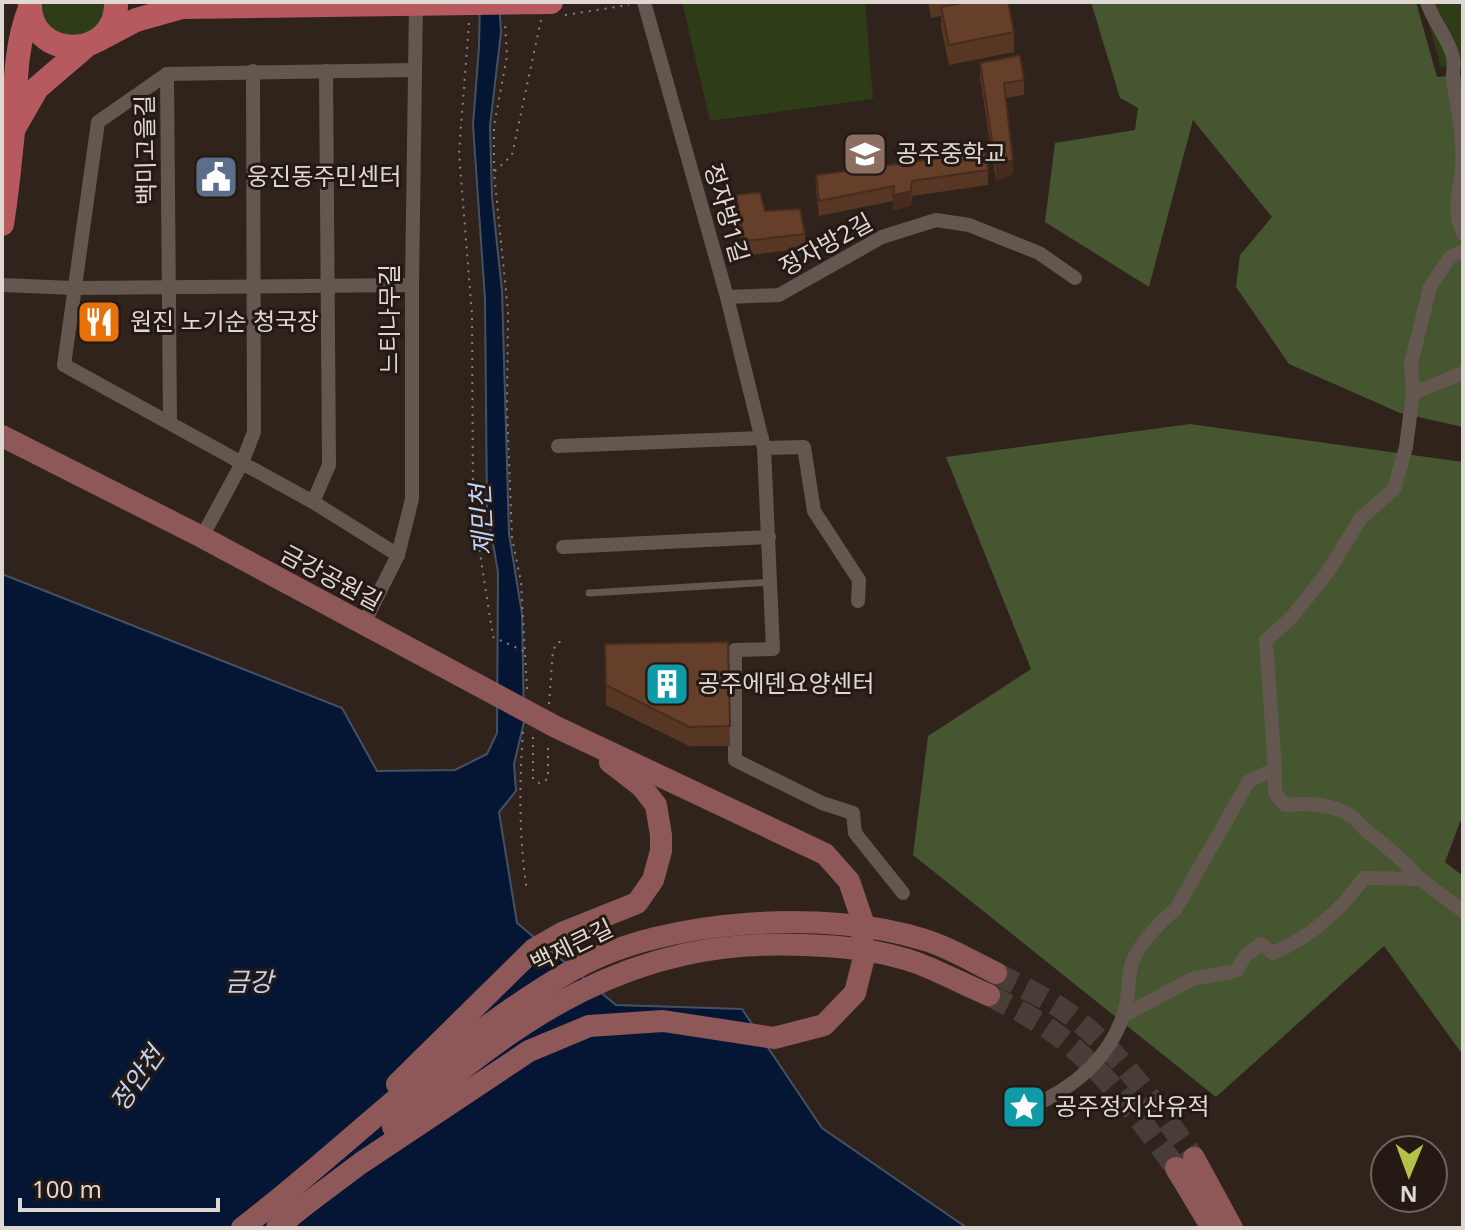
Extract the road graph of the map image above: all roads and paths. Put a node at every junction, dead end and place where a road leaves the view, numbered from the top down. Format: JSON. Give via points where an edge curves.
{"nodes":[{"id":1,"x":116,"y":2,"type":"edge"},
{"id":2,"x":634,"y":2,"type":"edge"},
{"id":3,"x":644,"y":2,"type":"edge"},
{"id":4,"x":1427,"y":2,"type":"edge"},
{"id":5,"x":174,"y":4,"type":"edge"},
{"id":6,"x":422,"y":4,"type":"edge"},
{"id":7,"x":30,"y":5,"type":"edge"},
{"id":8,"x":545,"y":12,"type":"edge"},
{"id":9,"x":505,"y":14,"type":"dead end"},
{"id":10,"x":469,"y":16,"type":"dead end"},
{"id":11,"x":92,"y":43,"type":"junction"},
{"id":12,"x":1456,"y":46,"type":"edge"},
{"id":13,"x":415,"y":70,"type":"junction"},
{"id":14,"x":253,"y":71,"type":"junction"},
{"id":15,"x":326,"y":71,"type":"junction"},
{"id":16,"x":167,"y":74,"type":"junction"},
{"id":17,"x":13,"y":130,"type":"junction"},
{"id":18,"x":494,"y":172,"type":"junction"},
{"id":19,"x":2,"y":224,"type":"edge"},
{"id":20,"x":1463,"y":234,"type":"edge"},
{"id":21,"x":1463,"y":251,"type":"edge"},
{"id":22,"x":1075,"y":278,"type":"dead end"},
{"id":23,"x":2,"y":285,"type":"edge"},
{"id":24,"x":412,"y":285,"type":"junction"},
{"id":25,"x":254,"y":286,"type":"junction"},
{"id":26,"x":328,"y":286,"type":"junction"},
{"id":27,"x":169,"y":287,"type":"junction"},
{"id":28,"x":73,"y":288,"type":"junction"},
{"id":29,"x":727,"y":297,"type":"junction"},
{"id":30,"x":1463,"y":373,"type":"edge"},
{"id":31,"x":1413,"y":393,"type":"junction"},
{"id":32,"x":170,"y":423,"type":"junction"},
{"id":33,"x":2,"y":436,"type":"edge"},
{"id":34,"x":763,"y":443,"type":"junction"},
{"id":35,"x":558,"y":446,"type":"dead end"},
{"id":36,"x":242,"y":463,"type":"junction"},
{"id":37,"x":313,"y":502,"type":"junction"},
{"id":38,"x":202,"y":537,"type":"junction"},
{"id":39,"x":769,"y":537,"type":"junction"},
{"id":40,"x":563,"y":547,"type":"dead end"},
{"id":41,"x":398,"y":555,"type":"junction"},
{"id":42,"x":771,"y":582,"type":"junction"},
{"id":43,"x":589,"y":593,"type":"dead end"},
{"id":44,"x":858,"y":601,"type":"dead end"},
{"id":45,"x":363,"y":625,"type":"junction"},
{"id":46,"x":526,"y":652,"type":"junction"},
{"id":47,"x":526,"y":700,"type":"dead end"},
{"id":48,"x":523,"y":731,"type":"dead end"},
{"id":49,"x":580,"y":737,"type":"junction"},
{"id":50,"x":1275,"y":769,"type":"junction"},
{"id":51,"x":1420,"y":879,"type":"junction"},
{"id":52,"x":527,"y":891,"type":"dead end"},
{"id":53,"x":903,"y":893,"type":"dead end"},
{"id":54,"x":1463,"y":911,"type":"edge"},
{"id":55,"x":996,"y":973,"type":"tunnel mouth"},
{"id":56,"x":989,"y":995,"type":"tunnel mouth"},
{"id":57,"x":1123,"y":1016,"type":"junction"},
{"id":58,"x":1031,"y":1107,"type":"dead end"},
{"id":59,"x":294,"y":1201,"type":"junction"},
{"id":60,"x":242,"y":1228,"type":"edge"},
{"id":61,"x":277,"y":1228,"type":"edge"},
{"id":62,"x":1212,"y":1228,"type":"edge"},
{"id":63,"x":1232,"y":1228,"type":"edge"}],
"edges":[{"from":1,"to":11,"type":"main road","via":[[114,20]]},
{"from":2,"to":8,"type":"path","via":[[626,7]]},
{"from":3,"to":29,"type":"street","name":"정자방1길"},
{"from":4,"to":12,"type":"street"},
{"from":5,"to":6,"type":"main road"},
{"from":5,"to":11,"type":"main road"},
{"from":6,"to":8,"type":"main road"},
{"from":6,"to":13,"type":"street","name":"느티나무길"},
{"from":7,"to":11,"type":"main road","via":[[48,40],[59,46]]},
{"from":7,"to":17,"type":"main road","via":[[14,76]]},
{"from":8,"to":18,"type":"path","via":[[512,155]]},
{"from":9,"to":18,"type":"path","via":[[507,56],[494,126]]},
{"from":10,"to":46,"type":"path","via":[[459,153],[472,315],[473,508],[494,638]]},
{"from":11,"to":17,"type":"main road","via":[[37,88]]},
{"from":12,"to":20,"type":"street","via":[[1453,80],[1462,169],[1456,199]]},
{"from":13,"to":15,"type":"street"},
{"from":13,"to":24,"type":"street","name":"느티나무길"},
{"from":14,"to":15,"type":"street"},
{"from":14,"to":16,"type":"street"},
{"from":14,"to":25,"type":"street"},
{"from":15,"to":26,"type":"street"},
{"from":16,"to":27,"type":"street","name":"백미고을길"},
{"from":16,"to":28,"type":"street","name":"백미고을길","via":[[98,122]]},
{"from":17,"to":19,"type":"main road"},
{"from":18,"to":46,"type":"path","via":[[508,311],[512,538]]},
{"from":21,"to":31,"type":"street","via":[[1450,257],[1430,287],[1411,364]]},
{"from":22,"to":29,"type":"street","name":"정자방2길","via":[[1039,253],[969,225],[936,220],[882,237],[779,295]]},
{"from":23,"to":28,"type":"street"},
{"from":24,"to":26,"type":"street"},
{"from":24,"to":41,"type":"street","name":"느티나무길","via":[[412,499]]},
{"from":25,"to":26,"type":"street"},
{"from":25,"to":27,"type":"street"},
{"from":25,"to":36,"type":"street","via":[[254,432]]},
{"from":26,"to":37,"type":"street","via":[[329,465]]},
{"from":27,"to":28,"type":"street"},
{"from":27,"to":32,"type":"street","name":"백미고을길"},
{"from":28,"to":32,"type":"street","name":"백미고을길","via":[[64,365]]},
{"from":29,"to":34,"type":"street","name":"정자방1길"},
{"from":30,"to":31,"type":"street"},
{"from":31,"to":50,"type":"street","via":[[1394,489],[1361,518],[1327,573],[1266,640]]},
{"from":32,"to":36,"type":"street","name":"백미고을길"},
{"from":33,"to":38,"type":"main road","name":"금강공원길"},
{"from":34,"to":35,"type":"street"},
{"from":34,"to":39,"type":"street","name":"정자방1길"},
{"from":34,"to":44,"type":"street","via":[[804,447],[814,511],[859,580]]},
{"from":36,"to":37,"type":"street","name":"백미고을길"},
{"from":36,"to":38,"type":"street"},
{"from":37,"to":41,"type":"street","name":"백미고을길"},
{"from":38,"to":45,"type":"main road","name":"금강공원길"},
{"from":39,"to":40,"type":"street"},
{"from":39,"to":42,"type":"street","name":"정자방1길"},
{"from":41,"to":45,"type":"street","name":"느티나무길"},
{"from":42,"to":43,"type":"lane"},
{"from":42,"to":53,"type":"street","name":"정자방1길","via":[[773,649],[735,650],[735,760],[853,813],[855,833]]},
{"from":45,"to":49,"type":"main road","name":"금강공원길"},
{"from":46,"to":47,"type":"path"},
{"from":48,"to":52,"type":"path","via":[[520,830]]},
{"from":49,"to":59,"type":"main road","via":[[641,786],[656,805],[661,851],[653,880],[637,903],[534,949]]},
{"from":49,"to":59,"type":"main road","via":[[825,854],[849,881],[862,919],[863,961],[855,993],[824,1025],[774,1038],[663,1021],[589,1026],[529,1051],[361,1163]]},
{"from":50,"to":51,"type":"street","via":[[1275,793],[1285,805],[1328,806],[1352,816]]},
{"from":50,"to":57,"type":"street","via":[[1249,781],[1175,910],[1132,964]]},
{"from":51,"to":54,"type":"street"},
{"from":51,"to":57,"type":"street","via":[[1364,878],[1349,899],[1297,943],[1273,953],[1261,944],[1236,971],[1192,979]]},
{"from":55,"to":59,"type":"main road","name":"백제큰길","via":[[926,940],[824,922],[711,927],[643,941],[592,961],[522,1000],[406,1093]]},
{"from":56,"to":59,"type":"main road","name":"백제큰길","via":[[916,963],[825,946],[724,947],[649,963],[588,986],[534,1017]]},
{"from":57,"to":58,"type":"street","via":[[1101,1060],[1062,1092]]},
{"from":59,"to":60,"type":"main road","name":"백제큰길"},
{"from":59,"to":61,"type":"main road","name":"백제큰길"},
{"from":62,"to":63,"type":"main road","via":[[1185,1163]]}]}
